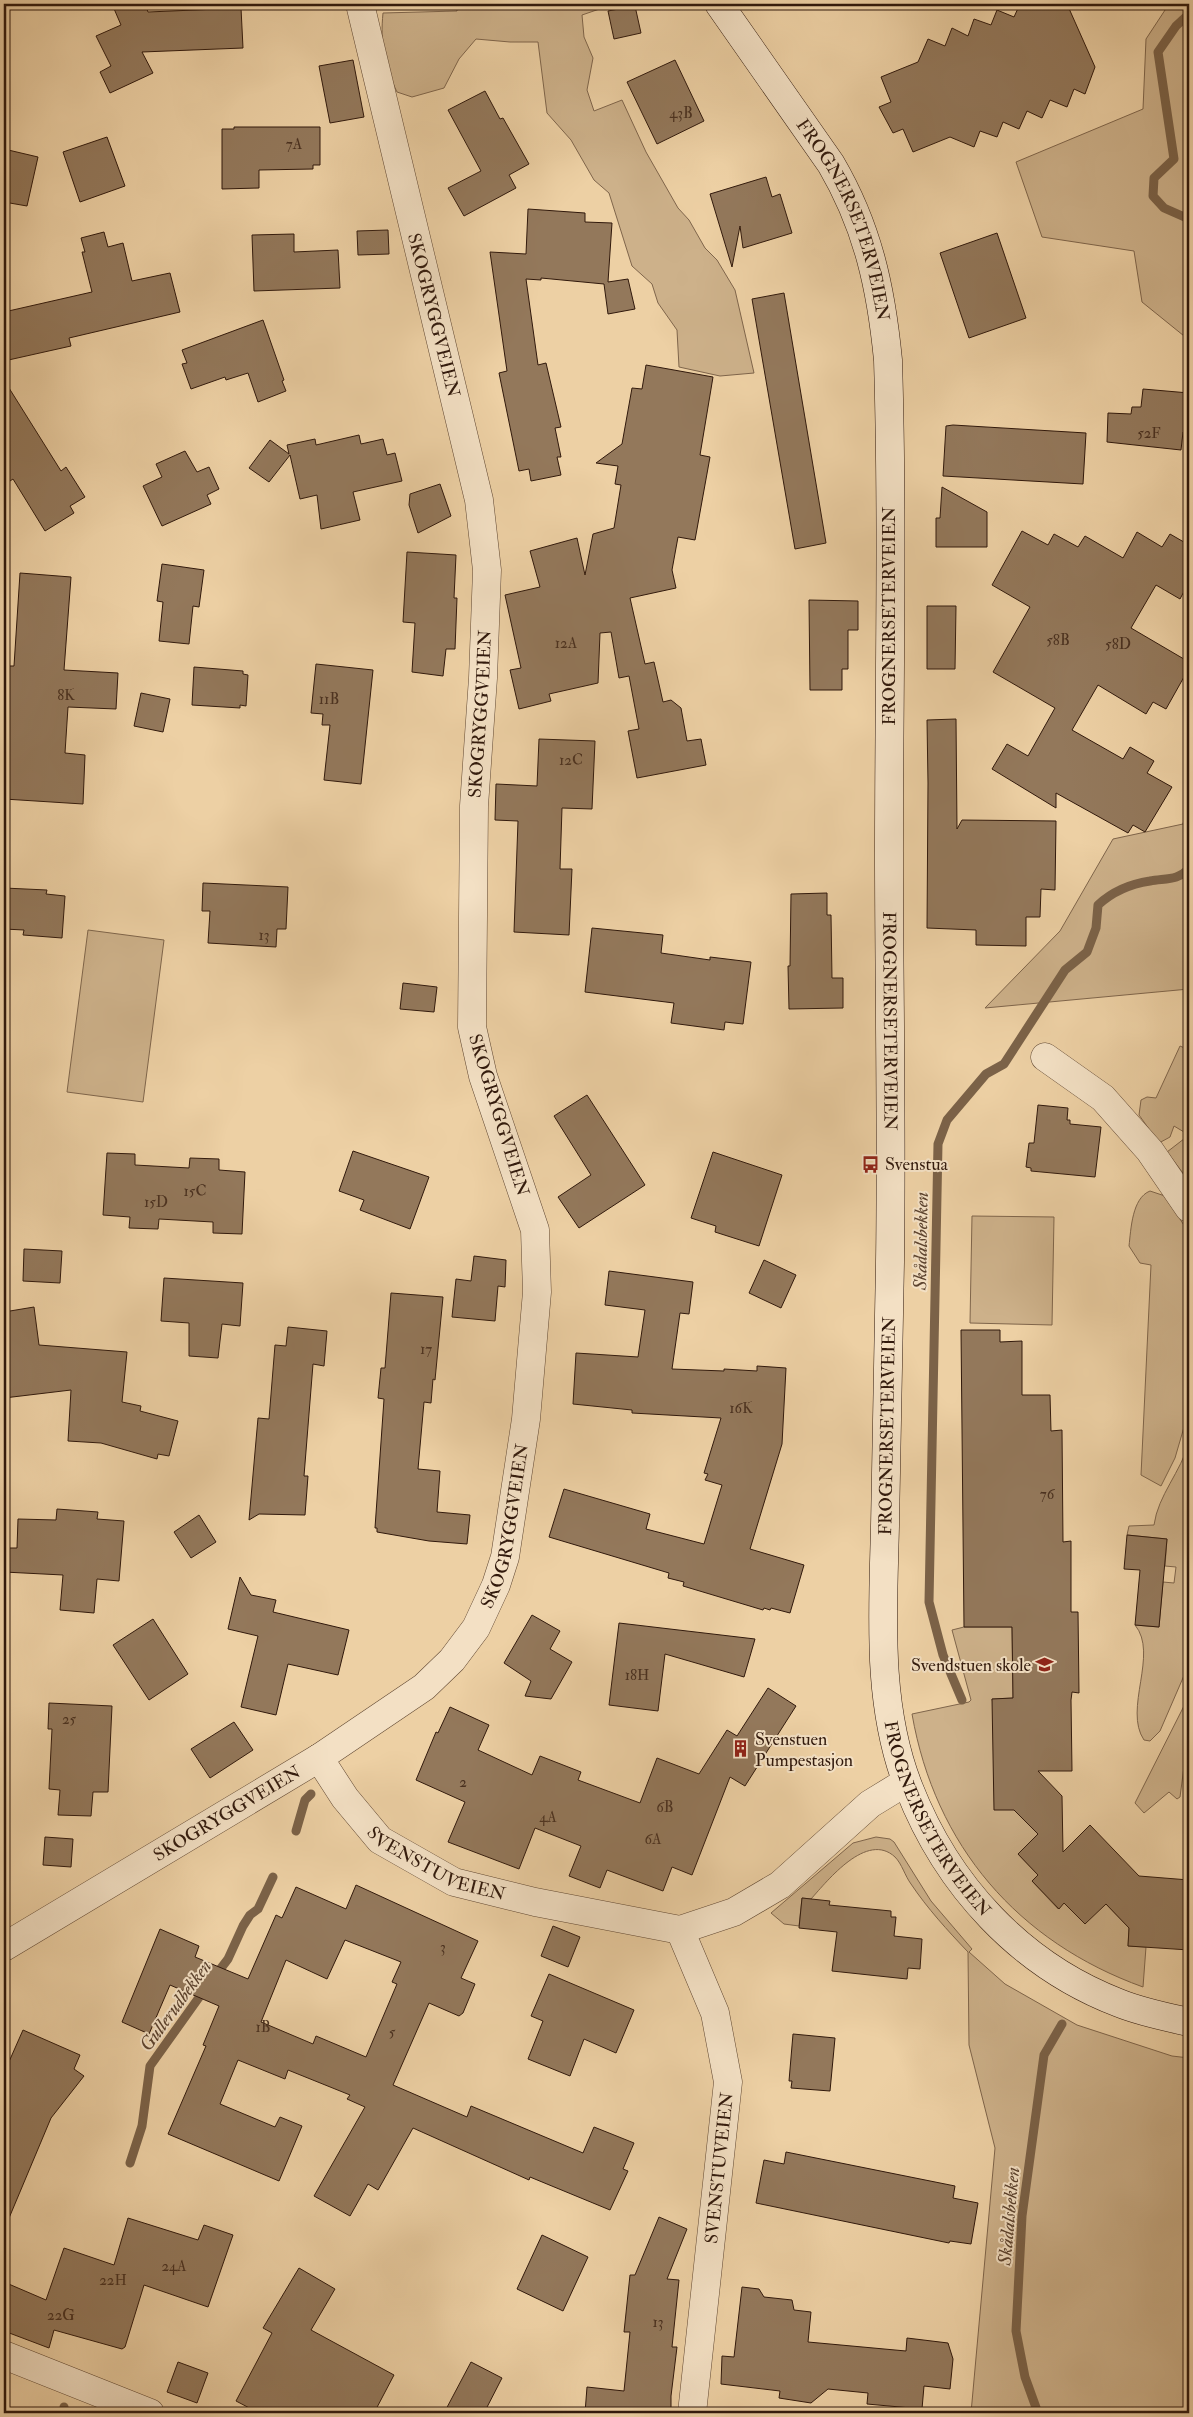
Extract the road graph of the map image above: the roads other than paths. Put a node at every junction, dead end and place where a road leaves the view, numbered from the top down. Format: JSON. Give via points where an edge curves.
{"nodes":[{"id":1,"x":360,"y":4,"type":"edge"},
{"id":2,"x":719,"y":4,"type":"edge"},
{"id":3,"x":1045,"y":1057,"type":"dead end"},
{"id":4,"x":1189,"y":1208,"type":"edge"},
{"id":5,"x":319,"y":1758,"type":"junction"},
{"id":6,"x":906,"y":1782,"type":"junction"},
{"id":7,"x":680,"y":1930,"type":"junction"},
{"id":8,"x":4,"y":1948,"type":"edge"},
{"id":9,"x":1189,"y":2022,"type":"edge"},
{"id":10,"x":4,"y":2355,"type":"edge"},
{"id":11,"x":150,"y":2413,"type":"edge"},
{"id":12,"x":692,"y":2413,"type":"edge"}],
"edges":[{"from":1,"to":5,"type":"street","name":"SKOGRYGGVEIEN","via":[[479,500],[487,570],[474,806],[472,1027],[484,1076],[535,1230],[537,1292],[526,1420],[505,1557],[476,1628],[452,1660],[424,1687]]},
{"from":2,"to":6,"type":"street","name":"FROGNERSETERVEIEN","via":[[845,188],[870,252],[888,360],[890,1257],[883,1629],[889,1706]]},
{"from":3,"to":4,"type":"street","via":[[1103,1098],[1150,1151]]},
{"from":5,"to":7,"type":"street","name":"SVENSTUVEIEN","via":[[345,1798],[380,1840],[454,1882],[535,1902]]},
{"from":5,"to":8,"type":"street","name":"SKOGRYGGVEIEN"},
{"from":6,"to":7,"type":"street","name":"SVENSTUVEIEN","via":[[870,1804],[780,1884],[734,1912]]},
{"from":6,"to":9,"type":"street","name":"FROGNERSETERVEIEN","via":[[932,1839],[952,1871],[971,1898],[1016,1941],[1074,1980],[1118,2003]]},
{"from":7,"to":12,"type":"street","name":"SVENSTUVEIEN","via":[[715,2013],[728,2082]]},
{"from":10,"to":11,"type":"street"}]}
